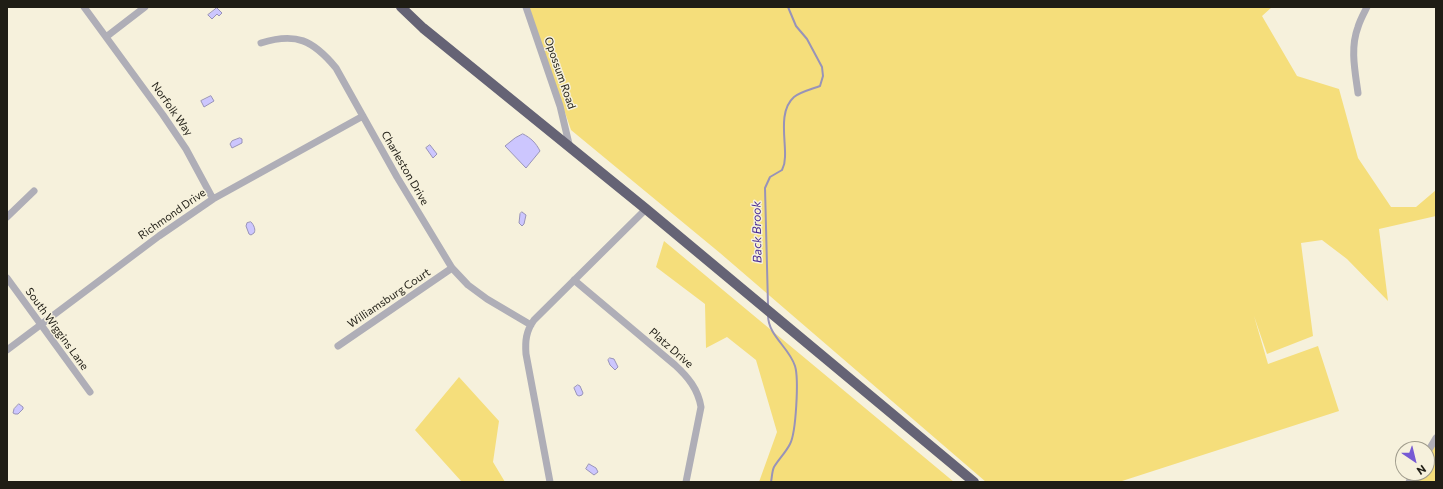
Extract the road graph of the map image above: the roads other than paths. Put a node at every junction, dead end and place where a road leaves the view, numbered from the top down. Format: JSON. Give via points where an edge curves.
{"nodes":[{"id":1,"x":84,"y":7,"type":"edge"},
{"id":2,"x":145,"y":7,"type":"edge"},
{"id":3,"x":401,"y":7,"type":"edge"},
{"id":4,"x":526,"y":7,"type":"edge"},
{"id":5,"x":1367,"y":7,"type":"edge"},
{"id":6,"x":106,"y":37,"type":"junction"},
{"id":7,"x":261,"y":43,"type":"dead end"},
{"id":8,"x":1358,"y":93,"type":"dead end"},
{"id":9,"x":363,"y":116,"type":"junction"},
{"id":10,"x":570,"y":148,"type":"junction"},
{"id":11,"x":34,"y":191,"type":"dead end"},
{"id":12,"x":213,"y":199,"type":"junction"},
{"id":13,"x":646,"y":208,"type":"junction"},
{"id":14,"x":7,"y":217,"type":"edge"},
{"id":15,"x":452,"y":268,"type":"junction"},
{"id":16,"x":7,"y":278,"type":"edge"},
{"id":17,"x":574,"y":280,"type":"junction"},
{"id":18,"x":40,"y":324,"type":"junction"},
{"id":19,"x":531,"y":325,"type":"junction"},
{"id":20,"x":338,"y":346,"type":"dead end"},
{"id":21,"x":7,"y":350,"type":"edge"},
{"id":22,"x":90,"y":392,"type":"dead end"},
{"id":23,"x":550,"y":482,"type":"edge"},
{"id":24,"x":686,"y":482,"type":"edge"},
{"id":25,"x":974,"y":482,"type":"edge"}],
"edges":[{"from":1,"to":6,"type":"street","name":"Norfolk Way"},
{"from":2,"to":6,"type":"street"},
{"from":3,"to":10,"type":"highway","via":[[423,28]]},
{"from":4,"to":10,"type":"street","name":"Opossum Road","via":[[560,106]]},
{"from":5,"to":8,"type":"street","via":[[1354,41]]},
{"from":6,"to":12,"type":"street","name":"Norfolk Way","via":[[182,143]]},
{"from":7,"to":9,"type":"street","name":"Charleston Drive","via":[[289,38],[312,45],[336,68]]},
{"from":9,"to":12,"type":"street","name":"Richmond Drive"},
{"from":9,"to":15,"type":"street","name":"Charleston Drive"},
{"from":10,"to":13,"type":"highway"},
{"from":11,"to":14,"type":"street"},
{"from":12,"to":18,"type":"street","name":"Richmond Drive"},
{"from":13,"to":17,"type":"street"},
{"from":13,"to":25,"type":"highway"},
{"from":15,"to":19,"type":"street","name":"Charleston Drive","via":[[468,285],[487,299]]},
{"from":15,"to":20,"type":"street","name":"Williamsburg Court"},
{"from":16,"to":18,"type":"street","name":"South Wiggins Lane"},
{"from":17,"to":19,"type":"street"},
{"from":17,"to":24,"type":"street","name":"Platz Drive","via":[[686,374],[692,383],[702,407]]},
{"from":18,"to":21,"type":"street","name":"Richmond Drive"},
{"from":18,"to":22,"type":"street","name":"South Wiggins Lane"},
{"from":19,"to":23,"type":"street","via":[[526,341],[526,354]]}]}
